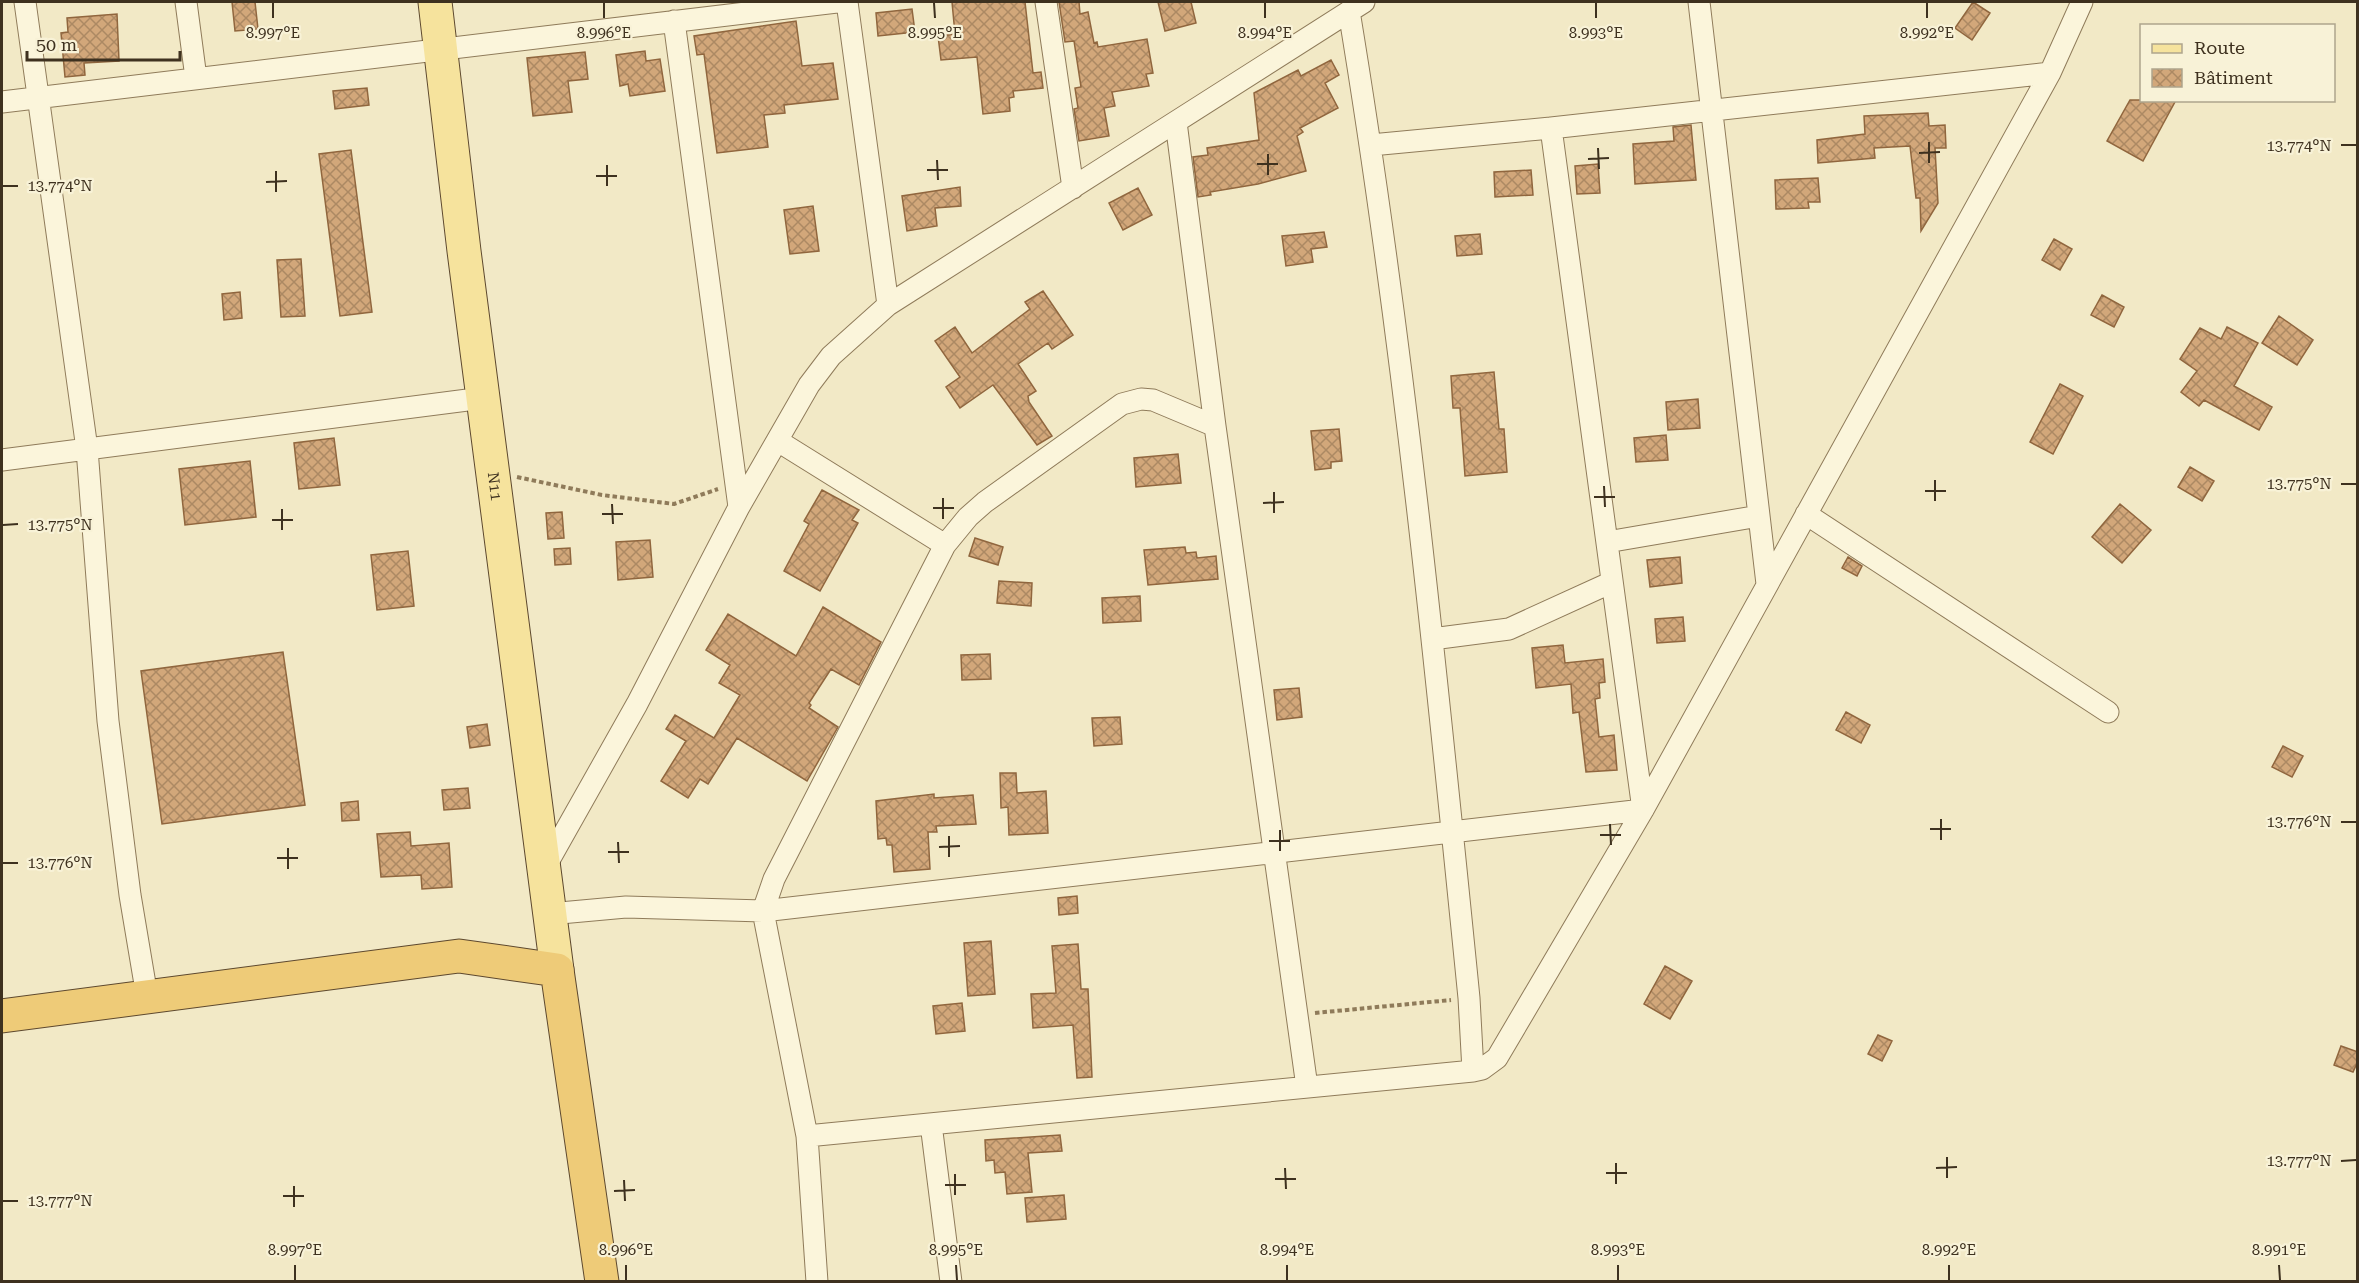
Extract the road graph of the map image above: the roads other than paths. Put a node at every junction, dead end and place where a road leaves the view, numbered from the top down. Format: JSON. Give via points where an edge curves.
{"nodes":[{"id":1,"x":25,"y":2,"type":"edge"},
{"id":2,"x":186,"y":2,"type":"edge"},
{"id":3,"x":435,"y":2,"type":"edge"},
{"id":4,"x":837,"y":2,"type":"edge"},
{"id":5,"x":847,"y":2,"type":"edge"},
{"id":6,"x":1046,"y":2,"type":"edge"},
{"id":7,"x":1699,"y":2,"type":"edge"},
{"id":8,"x":2082,"y":2,"type":"edge"},
{"id":9,"x":1356,"y":6,"type":"edge"},
{"id":10,"x":674,"y":21,"type":"junction"},
{"id":11,"x":441,"y":48,"type":"junction"},
{"id":12,"x":2050,"y":73,"type":"junction"},
{"id":13,"x":196,"y":78,"type":"junction"},
{"id":14,"x":39,"y":97,"type":"junction"},
{"id":15,"x":2,"y":102,"type":"edge"},
{"id":16,"x":1712,"y":110,"type":"junction"},
{"id":17,"x":1176,"y":122,"type":"junction"},
{"id":18,"x":1551,"y":128,"type":"junction"},
{"id":19,"x":1371,"y":145,"type":"junction"},
{"id":20,"x":1072,"y":188,"type":"junction"},
{"id":21,"x":888,"y":305,"type":"junction"},
{"id":22,"x":483,"y":398,"type":"junction"},
{"id":23,"x":1215,"y":426,"type":"junction"},
{"id":24,"x":778,"y":441,"type":"junction"},
{"id":25,"x":87,"y":449,"type":"junction"},
{"id":26,"x":2,"y":460,"type":"edge"},
{"id":27,"x":739,"y":507,"type":"junction"},
{"id":28,"x":1806,"y":514,"type":"junction"},
{"id":29,"x":1759,"y":516,"type":"junction"},
{"id":30,"x":1606,"y":542,"type":"junction"},
{"id":31,"x":945,"y":545,"type":"junction"},
{"id":32,"x":1612,"y":582,"type":"junction"},
{"id":33,"x":1767,"y":584,"type":"junction"},
{"id":34,"x":1432,"y":639,"type":"junction"},
{"id":35,"x":2108,"y":712,"type":"dead end"},
{"id":36,"x":1643,"y":810,"type":"junction"},
{"id":37,"x":1453,"y":833,"type":"junction"},
{"id":38,"x":1276,"y":853,"type":"junction"},
{"id":39,"x":543,"y":869,"type":"junction"},
{"id":40,"x":763,"y":911,"type":"junction"},
{"id":41,"x":549,"y":914,"type":"junction"},
{"id":42,"x":557,"y":970,"type":"junction"},
{"id":43,"x":147,"y":996,"type":"junction"},
{"id":44,"x":2,"y":1016,"type":"edge"},
{"id":45,"x":1473,"y":1071,"type":"junction"},
{"id":46,"x":1307,"y":1087,"type":"junction"},
{"id":47,"x":931,"y":1124,"type":"junction"},
{"id":48,"x":807,"y":1136,"type":"junction"},
{"id":49,"x":602,"y":1281,"type":"edge"},
{"id":50,"x":817,"y":1281,"type":"edge"},
{"id":51,"x":951,"y":1281,"type":"edge"}],
"edges":[{"from":1,"to":14,"type":"street"},
{"from":2,"to":13,"type":"street"},
{"from":3,"to":11,"type":"main road","name":"N11"},
{"from":4,"to":10,"type":"street"},
{"from":5,"to":21,"type":"street"},
{"from":6,"to":20,"type":"street"},
{"from":7,"to":16,"type":"street"},
{"from":8,"to":12,"type":"street"},
{"from":9,"to":17,"type":"street"},
{"from":9,"to":19,"type":"street"},
{"from":10,"to":11,"type":"street"},
{"from":10,"to":27,"type":"street"},
{"from":11,"to":13,"type":"street"},
{"from":11,"to":22,"type":"main road","name":"N11"},
{"from":12,"to":16,"type":"street"},
{"from":12,"to":28,"type":"street"},
{"from":13,"to":14,"type":"street"},
{"from":14,"to":15,"type":"street"},
{"from":14,"to":25,"type":"street"},
{"from":16,"to":18,"type":"street"},
{"from":16,"to":29,"type":"street"},
{"from":17,"to":20,"type":"street"},
{"from":17,"to":23,"type":"street"},
{"from":18,"to":19,"type":"street"},
{"from":18,"to":30,"type":"street"},
{"from":19,"to":34,"type":"street"},
{"from":20,"to":21,"type":"street"},
{"from":21,"to":24,"type":"street","via":[[831,356],[809,385]]},
{"from":22,"to":25,"type":"street"},
{"from":22,"to":39,"type":"main road","name":"N11"},
{"from":23,"to":31,"type":"street","via":[[1153,400],[1122,404],[985,502]]},
{"from":23,"to":38,"type":"street"},
{"from":24,"to":27,"type":"street"},
{"from":24,"to":31,"type":"street"},
{"from":25,"to":26,"type":"street"},
{"from":25,"to":43,"type":"street","via":[[108,721]]},
{"from":27,"to":39,"type":"street","via":[[637,704]]},
{"from":28,"to":33,"type":"street"},
{"from":28,"to":35,"type":"street"},
{"from":29,"to":30,"type":"street"},
{"from":29,"to":33,"type":"street"},
{"from":30,"to":32,"type":"street"},
{"from":31,"to":40,"type":"street","via":[[786,852]]},
{"from":32,"to":34,"type":"street","via":[[1509,629]]},
{"from":32,"to":36,"type":"street"},
{"from":33,"to":36,"type":"street"},
{"from":34,"to":37,"type":"street"},
{"from":36,"to":37,"type":"street"},
{"from":36,"to":45,"type":"street","via":[[1497,1058]]},
{"from":37,"to":38,"type":"street"},
{"from":37,"to":45,"type":"street"},
{"from":38,"to":40,"type":"street"},
{"from":38,"to":46,"type":"street"},
{"from":39,"to":41,"type":"main road","name":"N11"},
{"from":40,"to":41,"type":"street","via":[[626,907]]},
{"from":40,"to":48,"type":"street"},
{"from":41,"to":42,"type":"main road","name":"N11"},
{"from":42,"to":43,"type":"highway","via":[[459,956]]},
{"from":42,"to":49,"type":"highway"},
{"from":43,"to":44,"type":"highway"},
{"from":45,"to":46,"type":"street"},
{"from":46,"to":47,"type":"street"},
{"from":47,"to":48,"type":"street"},
{"from":47,"to":51,"type":"street"},
{"from":48,"to":50,"type":"street"}]}
